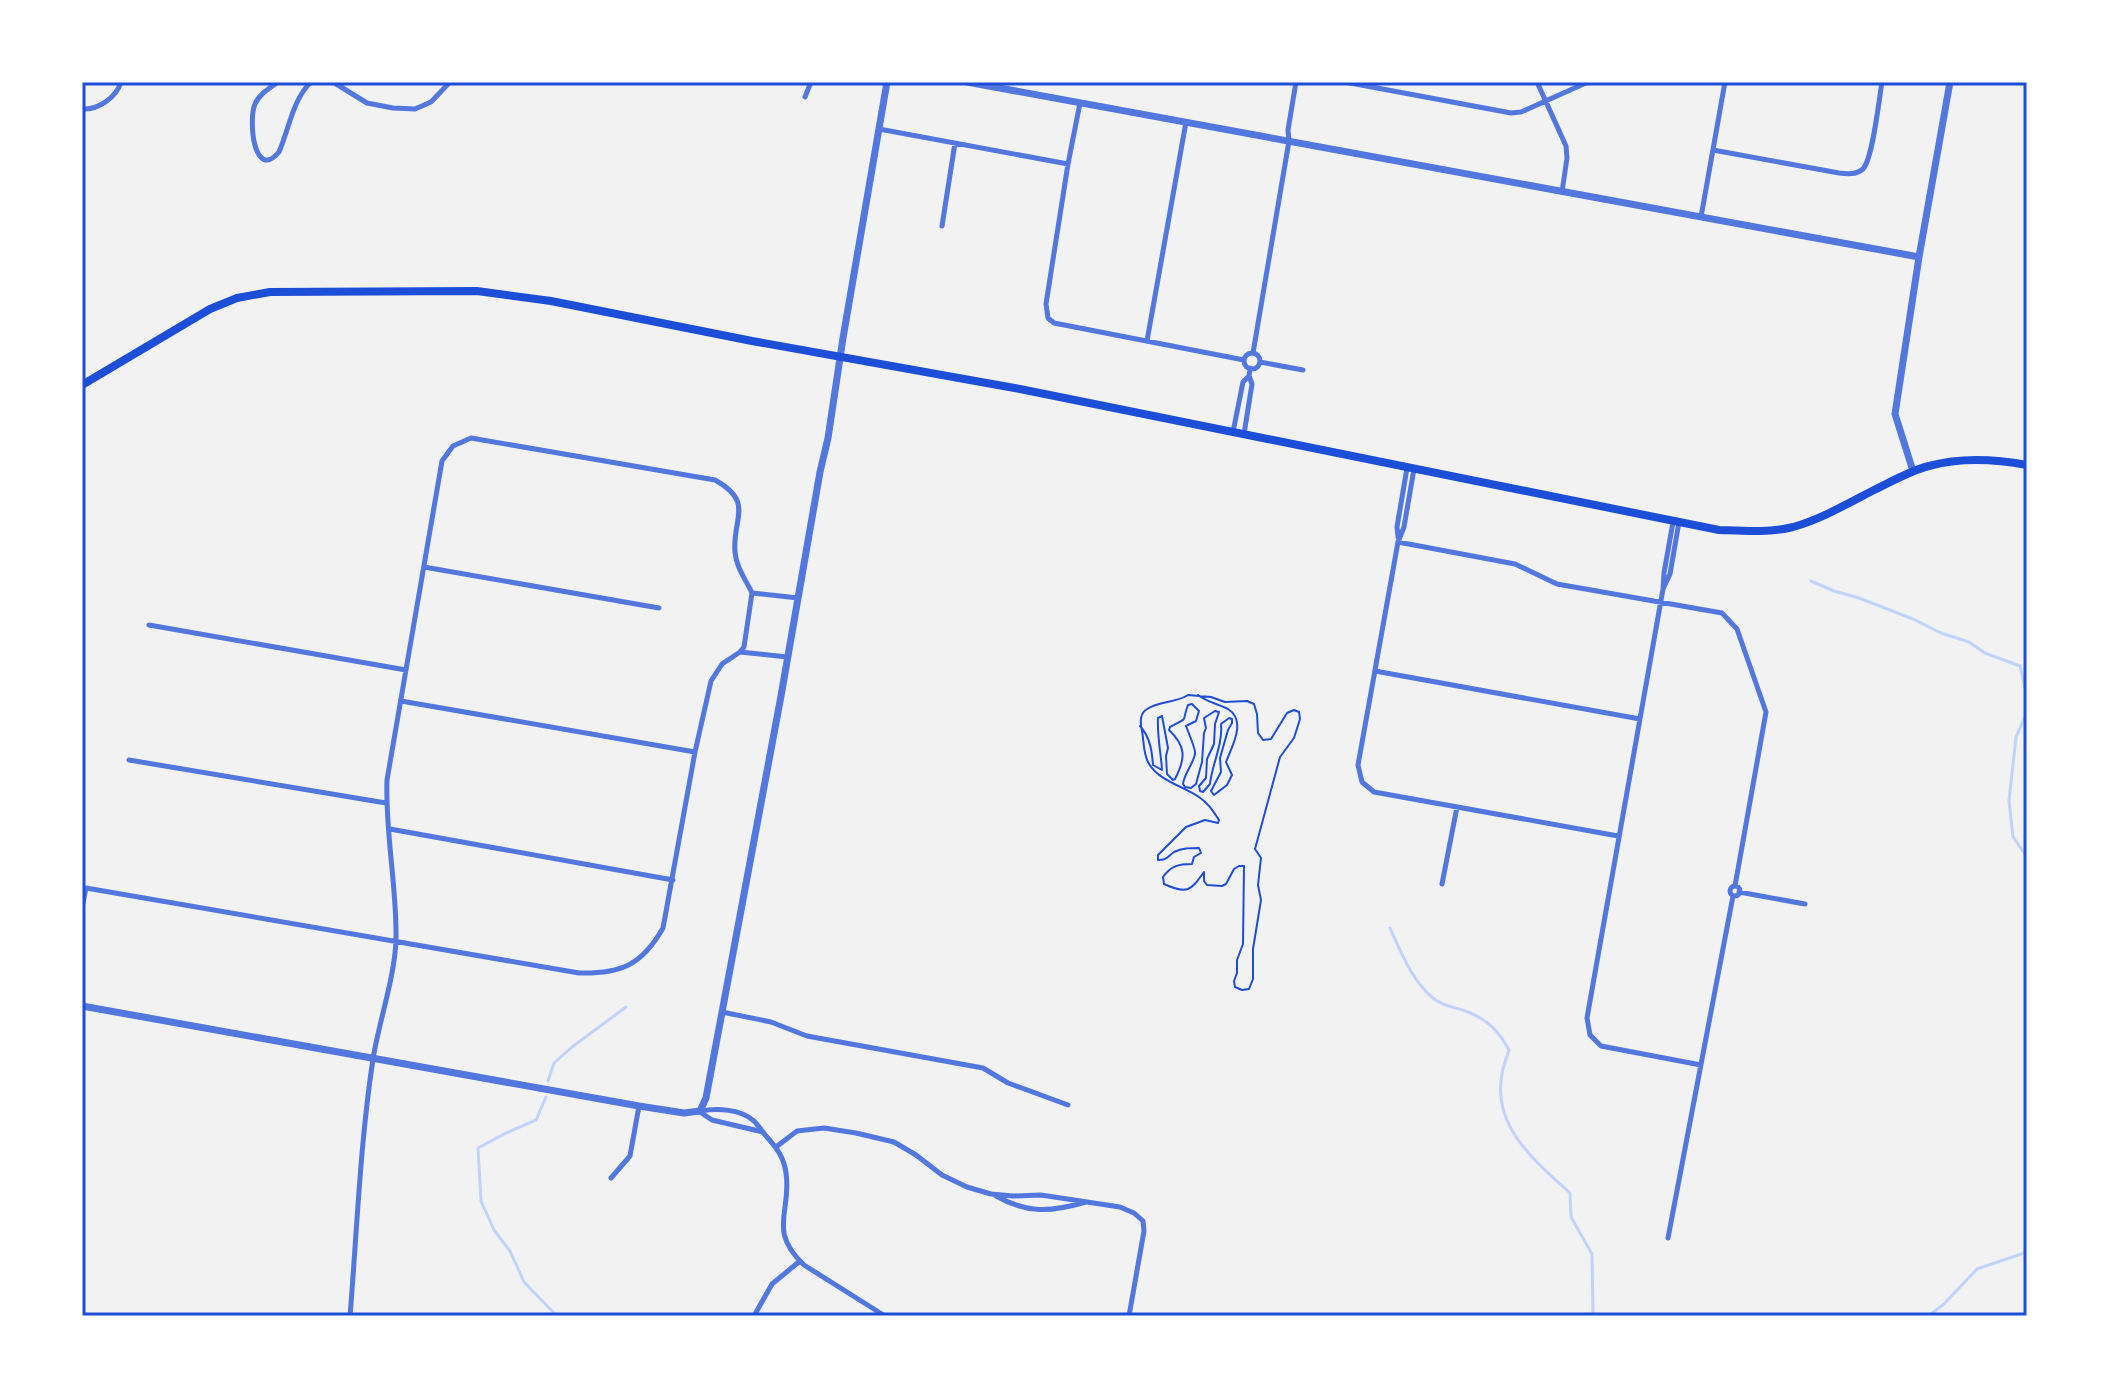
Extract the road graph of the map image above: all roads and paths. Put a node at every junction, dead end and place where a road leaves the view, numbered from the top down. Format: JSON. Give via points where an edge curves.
{"nodes":[{"id":1,"x":121,"y":82,"type":"edge"},
{"id":2,"x":278,"y":82,"type":"edge"},
{"id":3,"x":311,"y":82,"type":"edge"},
{"id":4,"x":333,"y":82,"type":"edge"},
{"id":5,"x":450,"y":82,"type":"edge"},
{"id":6,"x":811,"y":82,"type":"edge"},
{"id":7,"x":887,"y":82,"type":"edge"},
{"id":8,"x":967,"y":82,"type":"edge"},
{"id":9,"x":1296,"y":82,"type":"edge"},
{"id":10,"x":1345,"y":82,"type":"edge"},
{"id":11,"x":1537,"y":82,"type":"edge"},
{"id":12,"x":1588,"y":82,"type":"edge"},
{"id":13,"x":1725,"y":82,"type":"edge"},
{"id":14,"x":1882,"y":82,"type":"edge"},
{"id":15,"x":1950,"y":82,"type":"edge"},
{"id":16,"x":805,"y":97,"type":"dead end"},
{"id":17,"x":1545,"y":101,"type":"junction"},
{"id":18,"x":1080,"y":103,"type":"junction"},
{"id":19,"x":82,"y":109,"type":"edge"},
{"id":20,"x":1186,"y":122,"type":"junction"},
{"id":21,"x":879,"y":129,"type":"junction"},
{"id":22,"x":1289,"y":141,"type":"junction"},
{"id":23,"x":955,"y":143,"type":"junction"},
{"id":24,"x":1713,"y":150,"type":"junction"},
{"id":25,"x":1068,"y":164,"type":"junction"},
{"id":26,"x":1562,"y":192,"type":"junction"},
{"id":27,"x":1701,"y":217,"type":"junction"},
{"id":28,"x":942,"y":226,"type":"dead end"},
{"id":29,"x":1919,"y":257,"type":"junction"},
{"id":30,"x":1147,"y":341,"type":"junction"},
{"id":31,"x":1253,"y":353,"type":"junction"},
{"id":32,"x":841,"y":356,"type":"junction"},
{"id":33,"x":1244,"y":360,"type":"junction"},
{"id":34,"x":1260,"y":362,"type":"junction"},
{"id":35,"x":1250,"y":368,"type":"junction"},
{"id":36,"x":1303,"y":370,"type":"dead end"},
{"id":37,"x":1249,"y":376,"type":"junction"},
{"id":38,"x":82,"y":385,"type":"edge"},
{"id":39,"x":1233,"y":432,"type":"junction"},
{"id":40,"x":1244,"y":434,"type":"junction"},
{"id":41,"x":2027,"y":465,"type":"edge"},
{"id":42,"x":1411,"y":468,"type":"junction"},
{"id":43,"x":1913,"y":471,"type":"junction"},
{"id":44,"x":1676,"y":521,"type":"junction"},
{"id":45,"x":1398,"y":542,"type":"junction"},
{"id":46,"x":424,"y":567,"type":"junction"},
{"id":47,"x":752,"y":593,"type":"junction"},
{"id":48,"x":798,"y":598,"type":"junction"},
{"id":49,"x":1661,"y":602,"type":"junction"},
{"id":50,"x":659,"y":608,"type":"dead end"},
{"id":51,"x":149,"y":625,"type":"dead end"},
{"id":52,"x":740,"y":652,"type":"junction"},
{"id":53,"x":787,"y":657,"type":"junction"},
{"id":54,"x":406,"y":670,"type":"junction"},
{"id":55,"x":1375,"y":671,"type":"junction"},
{"id":56,"x":1198,"y":695,"type":"junction"},
{"id":57,"x":401,"y":701,"type":"junction"},
{"id":58,"x":1640,"y":719,"type":"junction"},
{"id":59,"x":1140,"y":725,"type":"junction"},
{"id":60,"x":695,"y":752,"type":"junction"},
{"id":61,"x":129,"y":760,"type":"dead end"},
{"id":62,"x":386,"y":803,"type":"junction"},
{"id":63,"x":1457,"y":807,"type":"junction"},
{"id":64,"x":390,"y":829,"type":"junction"},
{"id":65,"x":1618,"y":836,"type":"junction"},
{"id":66,"x":673,"y":880,"type":"junction"},
{"id":67,"x":1442,"y":884,"type":"dead end"},
{"id":68,"x":1736,"y":891,"type":"junction"},
{"id":69,"x":1805,"y":904,"type":"dead end"},
{"id":70,"x":82,"y":908,"type":"edge"},
{"id":71,"x":396,"y":940,"type":"junction"},
{"id":72,"x":82,"y":1006,"type":"edge"},
{"id":73,"x":721,"y":1011,"type":"junction"},
{"id":74,"x":374,"y":1057,"type":"junction"},
{"id":75,"x":1701,"y":1065,"type":"junction"},
{"id":76,"x":1068,"y":1105,"type":"dead end"},
{"id":77,"x":639,"y":1106,"type":"junction"},
{"id":78,"x":700,"y":1111,"type":"junction"},
{"id":79,"x":763,"y":1132,"type":"junction"},
{"id":80,"x":776,"y":1147,"type":"junction"},
{"id":81,"x":611,"y":1178,"type":"dead end"},
{"id":82,"x":991,"y":1194,"type":"junction"},
{"id":83,"x":1087,"y":1202,"type":"junction"},
{"id":84,"x":1668,"y":1238,"type":"dead end"},
{"id":85,"x":800,"y":1261,"type":"junction"},
{"id":86,"x":350,"y":1316,"type":"edge"},
{"id":87,"x":754,"y":1316,"type":"edge"},
{"id":88,"x":885,"y":1316,"type":"edge"},
{"id":89,"x":1129,"y":1316,"type":"edge"}],
"edges":[{"from":1,"to":19,"type":"street","via":[[104,103]]},
{"from":2,"to":3,"type":"street","via":[[255,102],[252,116],[253,142],[266,160],[279,152]]},
{"from":4,"to":5,"type":"street","via":[[367,103],[415,109],[431,102]]},
{"from":6,"to":16,"type":"street"},
{"from":7,"to":21,"type":"street"},
{"from":8,"to":18,"type":"street"},
{"from":9,"to":22,"type":"street"},
{"from":10,"to":17,"type":"street","via":[[1511,113]]},
{"from":11,"to":17,"type":"street"},
{"from":12,"to":17,"type":"street"},
{"from":13,"to":24,"type":"street"},
{"from":14,"to":24,"type":"street","via":[[1869,156],[1852,174]]},
{"from":15,"to":29,"type":"street"},
{"from":17,"to":26,"type":"street","via":[[1567,152]]},
{"from":18,"to":20,"type":"street"},
{"from":18,"to":25,"type":"street"},
{"from":20,"to":22,"type":"street"},
{"from":20,"to":30,"type":"street"},
{"from":21,"to":23,"type":"street"},
{"from":21,"to":32,"type":"street"},
{"from":22,"to":26,"type":"street"},
{"from":22,"to":31,"type":"street"},
{"from":23,"to":25,"type":"street"},
{"from":23,"to":28,"type":"street"},
{"from":24,"to":27,"type":"street"},
{"from":25,"to":30,"type":"street","via":[[1048,318]]},
{"from":26,"to":27,"type":"street"},
{"from":27,"to":29,"type":"street"},
{"from":29,"to":43,"type":"street","via":[[1895,414]]},
{"from":30,"to":33,"type":"street"},
{"from":31,"to":33,"type":"street"},
{"from":31,"to":34,"type":"street"},
{"from":32,"to":38,"type":"main road","via":[[499,292],[270,292],[210,309]]},
{"from":32,"to":39,"type":"main road"},
{"from":32,"to":48,"type":"street"},
{"from":33,"to":35,"type":"street"},
{"from":34,"to":35,"type":"street"},
{"from":34,"to":36,"type":"street"},
{"from":35,"to":37,"type":"street"},
{"from":37,"to":39,"type":"street","via":[[1243,382]]},
{"from":37,"to":40,"type":"street"},
{"from":39,"to":40,"type":"main road"},
{"from":40,"to":42,"type":"main road"},
{"from":41,"to":43,"type":"main road","via":[[1970,459]]},
{"from":42,"to":44,"type":"main road"},
{"from":42,"to":45,"type":"street"},
{"from":43,"to":44,"type":"main road","via":[[1792,527],[1719,530]]},
{"from":44,"to":49,"type":"street"},
{"from":45,"to":49,"type":"street","via":[[1515,564],[1557,584]]},
{"from":45,"to":55,"type":"street"},
{"from":46,"to":47,"type":"street","via":[[442,461],[453,446],[471,438],[727,486],[739,506],[735,552]]},
{"from":46,"to":50,"type":"street"},
{"from":46,"to":54,"type":"street"},
{"from":47,"to":48,"type":"street"},
{"from":47,"to":52,"type":"street"},
{"from":48,"to":53,"type":"street"},
{"from":49,"to":58,"type":"street"},
{"from":49,"to":68,"type":"street","via":[[1722,613],[1737,629],[1766,712]]},
{"from":51,"to":54,"type":"street"},
{"from":52,"to":53,"type":"street"},
{"from":52,"to":60,"type":"street","via":[[722,664],[711,681]]},
{"from":53,"to":73,"type":"street"},
{"from":54,"to":57,"type":"street"},
{"from":55,"to":58,"type":"street"},
{"from":55,"to":63,"type":"street","via":[[1358,765],[1362,782],[1374,792]]},
{"from":56,"to":59,"type":"path","via":[[1149,707]]},
{"from":56,"to":59,"type":"path","via":[[1238,719],[1226,762],[1232,775],[1214,795],[1232,719],[1221,724],[1215,769],[1203,792],[1199,786],[1206,778],[1219,712],[1204,718],[1202,762],[1191,788],[1183,784],[1195,756],[1186,726],[1196,721],[1199,711],[1188,705],[1187,717],[1170,727],[1184,758],[1173,780],[1167,774],[1162,716],[1162,770],[1153,765]]},
{"from":56,"to":59,"type":"path","via":[[1254,704],[1263,740],[1271,739],[1287,713],[1299,712],[1294,738],[1280,757],[1255,849],[1261,858],[1261,900],[1249,989],[1235,987],[1234,981],[1243,944],[1244,866],[1234,869],[1222,886],[1207,885],[1204,872],[1190,890],[1164,884],[1170,868],[1192,864],[1201,853],[1188,848],[1163,860],[1158,855],[1186,827],[1219,820],[1196,795],[1153,769]]},
{"from":57,"to":60,"type":"street"},
{"from":57,"to":62,"type":"street"},
{"from":58,"to":65,"type":"street"},
{"from":60,"to":66,"type":"street"},
{"from":61,"to":62,"type":"street"},
{"from":62,"to":64,"type":"street"},
{"from":63,"to":65,"type":"street"},
{"from":63,"to":67,"type":"street"},
{"from":64,"to":66,"type":"street"},
{"from":64,"to":71,"type":"street"},
{"from":65,"to":75,"type":"street","via":[[1587,1018],[1590,1035],[1601,1046]]},
{"from":66,"to":71,"type":"street","via":[[663,928],[648,950],[636,961],[604,973]]},
{"from":68,"to":69,"type":"street"},
{"from":68,"to":75,"type":"street"},
{"from":70,"to":71,"type":"street","via":[[86,888]]},
{"from":71,"to":74,"type":"street"},
{"from":72,"to":74,"type":"street"},
{"from":73,"to":76,"type":"street","via":[[807,1036],[983,1068]]},
{"from":73,"to":78,"type":"street"},
{"from":74,"to":77,"type":"street"},
{"from":74,"to":86,"type":"street"},
{"from":75,"to":84,"type":"street"},
{"from":77,"to":78,"type":"street"},
{"from":77,"to":81,"type":"street","via":[[630,1156]]},
{"from":78,"to":79,"type":"street","via":[[712,1120]]},
{"from":78,"to":79,"type":"street","via":[[737,1113],[753,1119]]},
{"from":79,"to":80,"type":"street"},
{"from":80,"to":82,"type":"street","via":[[797,1131],[856,1133],[894,1142],[942,1175]]},
{"from":80,"to":85,"type":"street","via":[[787,1178],[782,1224]]},
{"from":82,"to":83,"type":"street"},
{"from":82,"to":83,"type":"street","via":[[1031,1210]]},
{"from":83,"to":89,"type":"street","via":[[1120,1207],[1143,1221]]},
{"from":85,"to":87,"type":"street","via":[[772,1284]]},
{"from":85,"to":88,"type":"street"}]}
